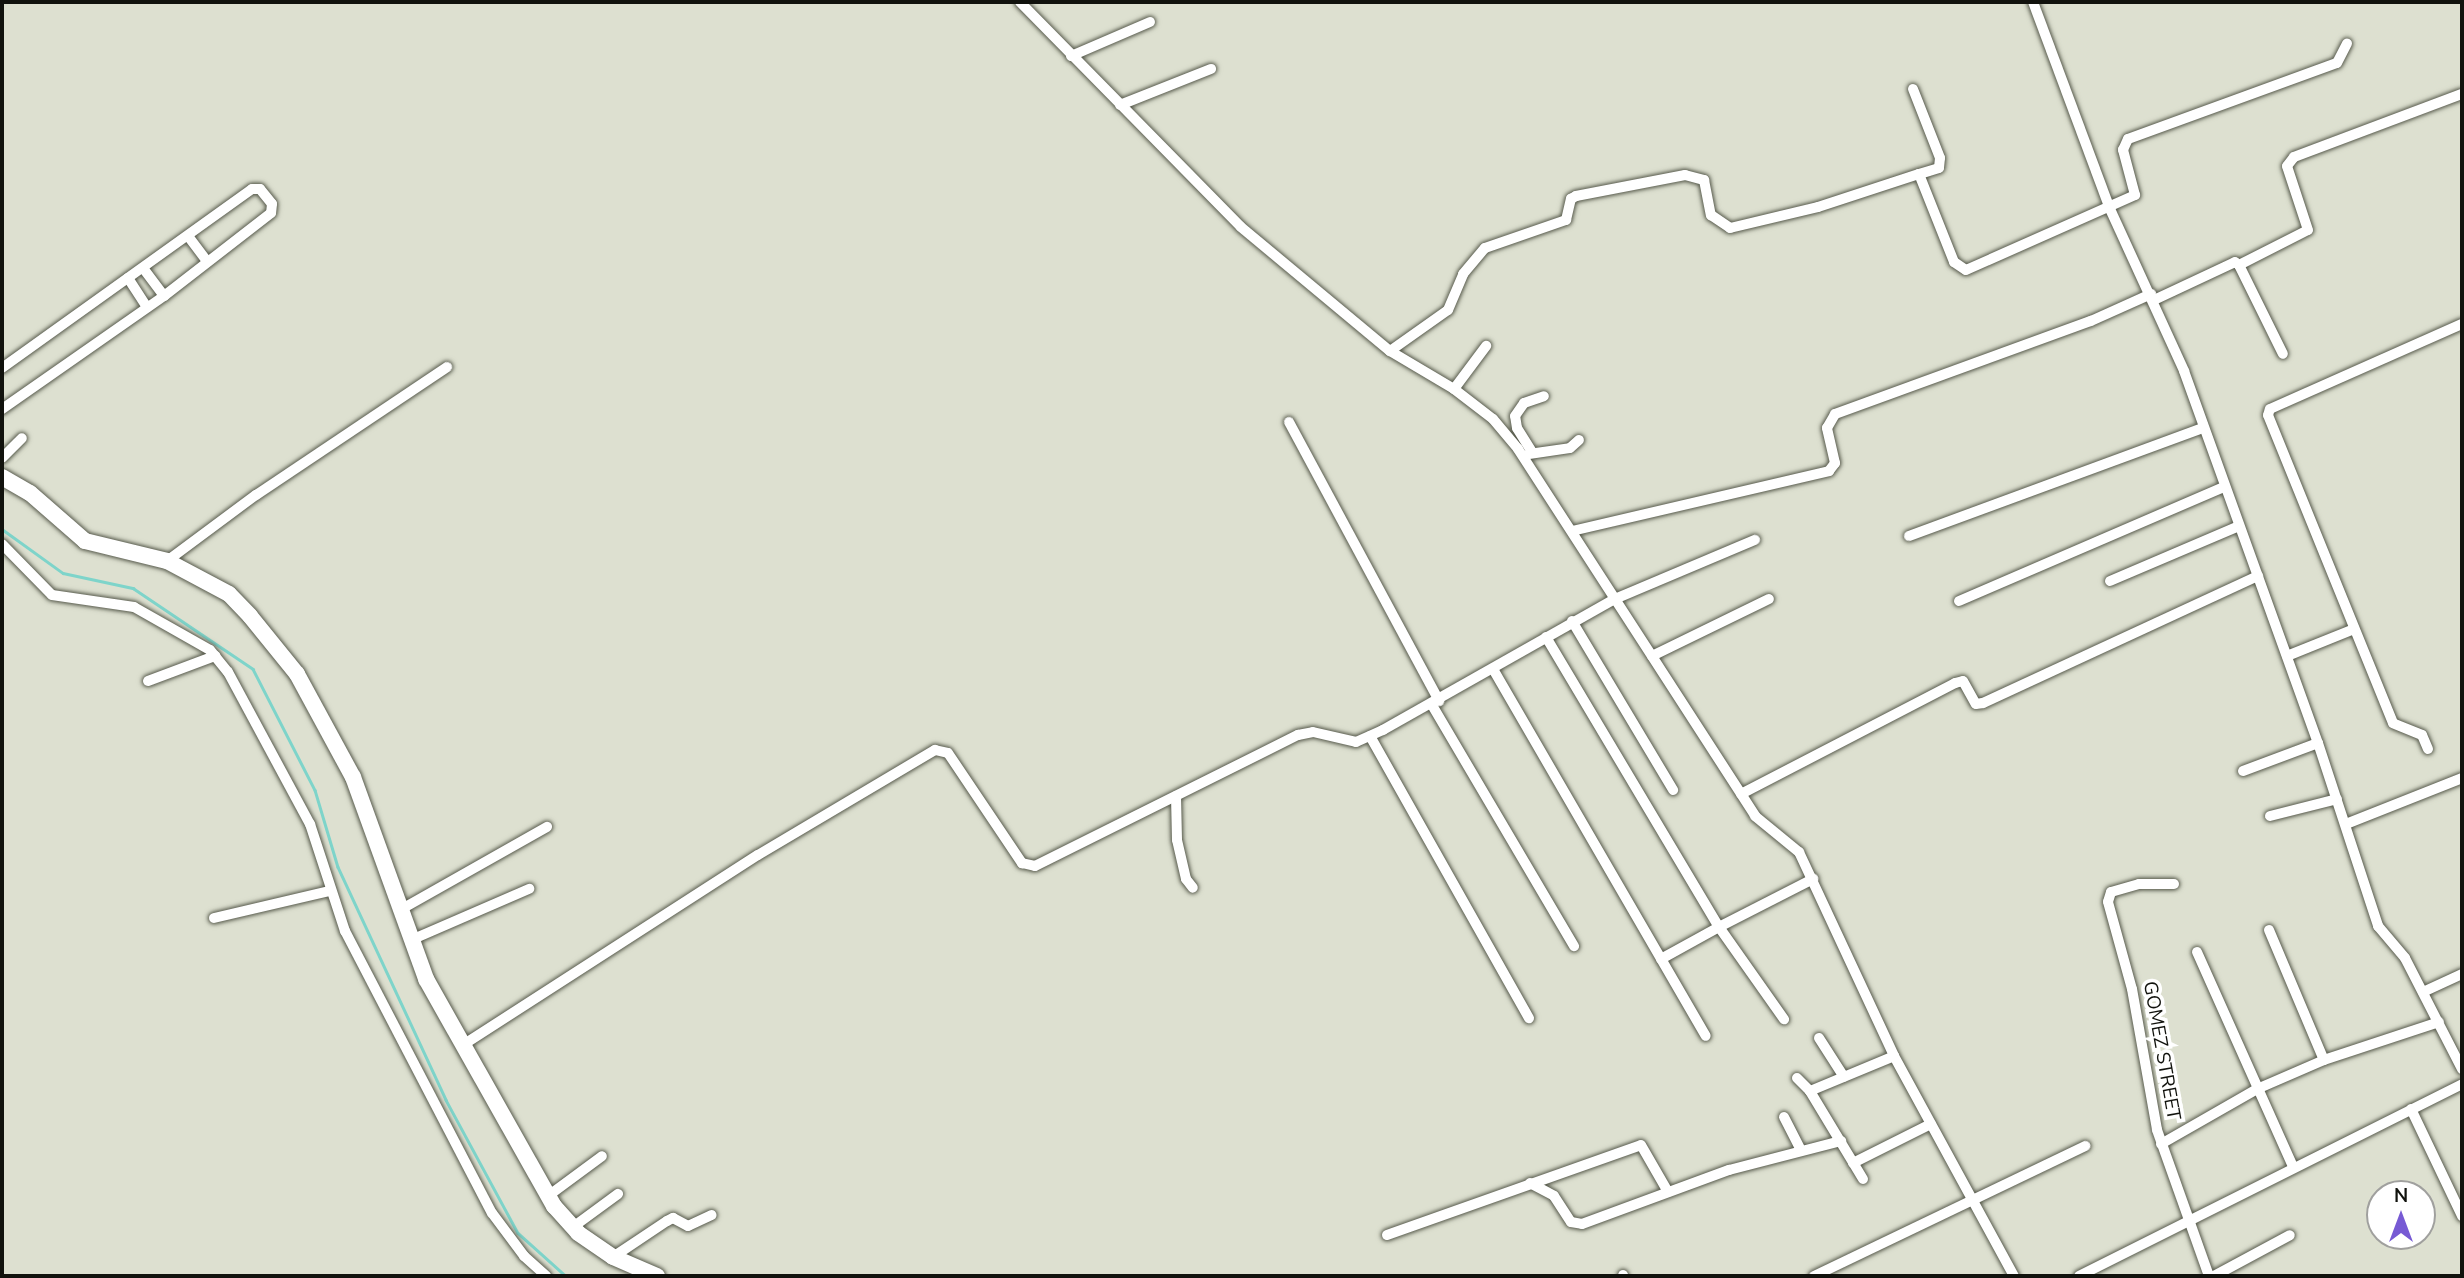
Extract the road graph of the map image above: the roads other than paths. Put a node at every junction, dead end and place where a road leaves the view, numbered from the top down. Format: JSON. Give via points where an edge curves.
{"nodes":[{"id":1,"x":1020,"y":2,"type":"edge"},
{"id":2,"x":2033,"y":2,"type":"edge"},
{"id":3,"x":1150,"y":22,"type":"dead end"},
{"id":4,"x":2347,"y":43,"type":"dead end"},
{"id":5,"x":1071,"y":57,"type":"junction"},
{"id":6,"x":1211,"y":69,"type":"dead end"},
{"id":7,"x":1913,"y":89,"type":"dead end"},
{"id":8,"x":2462,"y":94,"type":"edge"},
{"id":9,"x":1120,"y":106,"type":"junction"},
{"id":10,"x":1919,"y":173,"type":"junction"},
{"id":11,"x":2110,"y":209,"type":"junction"},
{"id":12,"x":188,"y":236,"type":"junction"},
{"id":13,"x":207,"y":261,"type":"junction"},
{"id":14,"x":2239,"y":265,"type":"junction"},
{"id":15,"x":143,"y":268,"type":"junction"},
{"id":16,"x":128,"y":278,"type":"junction"},
{"id":17,"x":163,"y":296,"type":"junction"},
{"id":18,"x":2152,"y":297,"type":"junction"},
{"id":19,"x":147,"y":307,"type":"junction"},
{"id":20,"x":2462,"y":324,"type":"edge"},
{"id":21,"x":1486,"y":346,"type":"dead end"},
{"id":22,"x":1390,"y":351,"type":"junction"},
{"id":23,"x":2283,"y":354,"type":"dead end"},
{"id":24,"x":2,"y":368,"type":"edge"},
{"id":25,"x":447,"y":368,"type":"dead end"},
{"id":26,"x":1454,"y":389,"type":"junction"},
{"id":27,"x":1544,"y":396,"type":"dead end"},
{"id":28,"x":2,"y":409,"type":"edge"},
{"id":29,"x":1289,"y":422,"type":"dead end"},
{"id":30,"x":2203,"y":428,"type":"junction"},
{"id":31,"x":22,"y":438,"type":"dead end"},
{"id":32,"x":1580,"y":440,"type":"dead end"},
{"id":33,"x":1528,"y":455,"type":"junction"},
{"id":34,"x":2,"y":458,"type":"edge"},
{"id":35,"x":2,"y":477,"type":"edge"},
{"id":36,"x":2224,"y":487,"type":"junction"},
{"id":37,"x":2239,"y":526,"type":"junction"},
{"id":38,"x":1572,"y":531,"type":"junction"},
{"id":39,"x":1909,"y":536,"type":"dead end"},
{"id":40,"x":1755,"y":540,"type":"dead end"},
{"id":41,"x":2,"y":544,"type":"edge"},
{"id":42,"x":167,"y":561,"type":"junction"},
{"id":43,"x":2258,"y":576,"type":"junction"},
{"id":44,"x":2110,"y":581,"type":"dead end"},
{"id":45,"x":1615,"y":599,"type":"junction"},
{"id":46,"x":1769,"y":599,"type":"dead end"},
{"id":47,"x":1959,"y":601,"type":"dead end"},
{"id":48,"x":1572,"y":621,"type":"junction"},
{"id":49,"x":2354,"y":629,"type":"junction"},
{"id":50,"x":1546,"y":636,"type":"junction"},
{"id":51,"x":215,"y":656,"type":"junction"},
{"id":52,"x":1652,"y":656,"type":"junction"},
{"id":53,"x":2287,"y":656,"type":"junction"},
{"id":54,"x":1493,"y":669,"type":"junction"},
{"id":55,"x":148,"y":681,"type":"dead end"},
{"id":56,"x":1435,"y":703,"type":"junction"},
{"id":57,"x":1370,"y":736,"type":"junction"},
{"id":58,"x":2318,"y":743,"type":"junction"},
{"id":59,"x":2428,"y":749,"type":"dead end"},
{"id":60,"x":2243,"y":771,"type":"dead end"},
{"id":61,"x":2462,"y":778,"type":"edge"},
{"id":62,"x":1673,"y":790,"type":"dead end"},
{"id":63,"x":1741,"y":794,"type":"junction"},
{"id":64,"x":1176,"y":796,"type":"junction"},
{"id":65,"x":2337,"y":799,"type":"junction"},
{"id":66,"x":2270,"y":816,"type":"dead end"},
{"id":67,"x":2346,"y":824,"type":"junction"},
{"id":68,"x":547,"y":827,"type":"dead end"},
{"id":69,"x":1813,"y":879,"type":"junction"},
{"id":70,"x":2174,"y":884,"type":"dead end"},
{"id":71,"x":1193,"y":888,"type":"dead end"},
{"id":72,"x":529,"y":889,"type":"dead end"},
{"id":73,"x":329,"y":891,"type":"junction"},
{"id":74,"x":400,"y":910,"type":"junction"},
{"id":75,"x":214,"y":918,"type":"dead end"},
{"id":76,"x":1718,"y":927,"type":"junction"},
{"id":77,"x":2269,"y":930,"type":"dead end"},
{"id":78,"x":411,"y":940,"type":"junction"},
{"id":79,"x":1574,"y":946,"type":"dead end"},
{"id":80,"x":2197,"y":952,"type":"dead end"},
{"id":81,"x":1661,"y":958,"type":"junction"},
{"id":82,"x":2462,"y":974,"type":"edge"},
{"id":83,"x":2423,"y":992,"type":"junction"},
{"id":84,"x":1529,"y":1018,"type":"dead end"},
{"id":85,"x":1784,"y":1019,"type":"dead end"},
{"id":86,"x":2439,"y":1022,"type":"junction"},
{"id":87,"x":1706,"y":1036,"type":"dead end"},
{"id":88,"x":1819,"y":1038,"type":"dead end"},
{"id":89,"x":466,"y":1043,"type":"junction"},
{"id":90,"x":1894,"y":1056,"type":"junction"},
{"id":91,"x":2324,"y":1060,"type":"junction"},
{"id":92,"x":2462,"y":1069,"type":"edge"},
{"id":93,"x":1844,"y":1077,"type":"junction"},
{"id":94,"x":1797,"y":1078,"type":"dead end"},
{"id":95,"x":2462,"y":1084,"type":"edge"},
{"id":96,"x":2257,"y":1089,"type":"junction"},
{"id":97,"x":1810,"y":1091,"type":"junction"},
{"id":98,"x":2411,"y":1109,"type":"junction"},
{"id":99,"x":1784,"y":1116,"type":"dead end"},
{"id":100,"x":1931,"y":1124,"type":"junction"},
{"id":101,"x":1841,"y":1141,"type":"junction"},
{"id":102,"x":2161,"y":1144,"type":"junction"},
{"id":103,"x":2085,"y":1146,"type":"dead end"},
{"id":104,"x":1800,"y":1149,"type":"junction"},
{"id":105,"x":602,"y":1156,"type":"dead end"},
{"id":106,"x":1853,"y":1163,"type":"junction"},
{"id":107,"x":2293,"y":1167,"type":"junction"},
{"id":108,"x":1863,"y":1180,"type":"dead end"},
{"id":109,"x":1530,"y":1183,"type":"junction"},
{"id":110,"x":1668,"y":1192,"type":"junction"},
{"id":111,"x":618,"y":1194,"type":"dead end"},
{"id":112,"x":548,"y":1196,"type":"junction"},
{"id":113,"x":1974,"y":1202,"type":"junction"},
{"id":114,"x":712,"y":1215,"type":"dead end"},
{"id":115,"x":2462,"y":1216,"type":"edge"},
{"id":116,"x":2189,"y":1224,"type":"junction"},
{"id":117,"x":573,"y":1227,"type":"junction"},
{"id":118,"x":1387,"y":1235,"type":"dead end"},
{"id":119,"x":2290,"y":1236,"type":"dead end"},
{"id":120,"x":613,"y":1257,"type":"junction"},
{"id":121,"x":2012,"y":1272,"type":"edge"},
{"id":122,"x":546,"y":1276,"type":"edge"},
{"id":123,"x":657,"y":1276,"type":"edge"},
{"id":124,"x":1814,"y":1276,"type":"edge"},
{"id":125,"x":1998,"y":1276,"type":"edge"},
{"id":126,"x":2079,"y":1276,"type":"edge"},
{"id":127,"x":2211,"y":1276,"type":"edge"}],
"edges":[{"from":1,"to":5,"type":"street"},
{"from":2,"to":11,"type":"street"},
{"from":3,"to":5,"type":"street"},
{"from":4,"to":11,"type":"street","via":[[2337,63],[2128,139],[2123,150],[2136,191]]},
{"from":5,"to":9,"type":"street"},
{"from":6,"to":9,"type":"street"},
{"from":7,"to":10,"type":"street","via":[[1940,158],[1939,168]]},
{"from":8,"to":14,"type":"street","via":[[2287,162],[2308,230]]},
{"from":9,"to":22,"type":"street","via":[[1241,227]]},
{"from":10,"to":11,"type":"street","via":[[1959,270]]},
{"from":10,"to":22,"type":"street","via":[[1818,207],[1730,228],[1711,215],[1704,180],[1695,175],[1576,196],[1566,220],[1485,248],[1475,257],[1448,310]]},
{"from":11,"to":18,"type":"street"},
{"from":12,"to":13,"type":"street"},
{"from":12,"to":13,"type":"street","via":[[252,189],[264,192],[272,204],[271,213]]},
{"from":12,"to":15,"type":"street"},
{"from":13,"to":17,"type":"street"},
{"from":14,"to":18,"type":"street","via":[[2235,262]]},
{"from":14,"to":23,"type":"street"},
{"from":15,"to":16,"type":"street"},
{"from":15,"to":17,"type":"street"},
{"from":16,"to":19,"type":"street"},
{"from":16,"to":24,"type":"street"},
{"from":17,"to":19,"type":"street"},
{"from":18,"to":30,"type":"street"},
{"from":18,"to":38,"type":"street","via":[[1835,414],[1827,428],[1835,463],[1829,471]]},
{"from":19,"to":28,"type":"street"},
{"from":20,"to":49,"type":"street","via":[[2270,409],[2271,431]]},
{"from":21,"to":26,"type":"street"},
{"from":22,"to":26,"type":"street"},
{"from":25,"to":42,"type":"street","via":[[256,495]]},
{"from":26,"to":33,"type":"street","via":[[1493,419]]},
{"from":27,"to":33,"type":"street","via":[[1524,403],[1515,416]]},
{"from":29,"to":56,"type":"street"},
{"from":30,"to":36,"type":"street"},
{"from":30,"to":39,"type":"street"},
{"from":31,"to":34,"type":"street"},
{"from":32,"to":33,"type":"street","via":[[1570,448]]},
{"from":33,"to":38,"type":"street"},
{"from":35,"to":42,"type":"street","via":[[30,494],[85,541]]},
{"from":36,"to":37,"type":"street"},
{"from":36,"to":47,"type":"street"},
{"from":37,"to":43,"type":"street"},
{"from":37,"to":44,"type":"street"},
{"from":38,"to":45,"type":"street"},
{"from":40,"to":45,"type":"street"},
{"from":41,"to":51,"type":"street","via":[[52,595],[134,607]]},
{"from":42,"to":74,"type":"street","via":[[229,594],[297,674],[353,777]]},
{"from":43,"to":53,"type":"street"},
{"from":43,"to":63,"type":"street","via":[[1983,703],[1973,700],[1963,681],[1955,683]]},
{"from":45,"to":48,"type":"street"},
{"from":45,"to":52,"type":"street"},
{"from":46,"to":52,"type":"street"},
{"from":48,"to":50,"type":"street"},
{"from":48,"to":62,"type":"street"},
{"from":49,"to":53,"type":"street"},
{"from":49,"to":59,"type":"street","via":[[2395,727],[2422,735]]},
{"from":50,"to":54,"type":"street"},
{"from":50,"to":76,"type":"street"},
{"from":51,"to":55,"type":"street"},
{"from":51,"to":73,"type":"street","via":[[310,824]]},
{"from":52,"to":63,"type":"street"},
{"from":53,"to":58,"type":"street"},
{"from":54,"to":56,"type":"street"},
{"from":54,"to":81,"type":"street"},
{"from":56,"to":57,"type":"street"},
{"from":56,"to":79,"type":"street"},
{"from":57,"to":64,"type":"street","via":[[1344,743],[1305,733]]},
{"from":57,"to":84,"type":"street"},
{"from":58,"to":60,"type":"street"},
{"from":58,"to":65,"type":"street"},
{"from":61,"to":67,"type":"street"},
{"from":63,"to":69,"type":"street","via":[[1755,816],[1799,852]]},
{"from":64,"to":71,"type":"street","via":[[1175,830],[1186,879]]},
{"from":64,"to":89,"type":"street","via":[[1028,867],[948,753],[935,750],[758,855]]},
{"from":65,"to":66,"type":"street"},
{"from":65,"to":67,"type":"street"},
{"from":67,"to":83,"type":"street","via":[[2378,926],[2405,958]]},
{"from":68,"to":74,"type":"street"},
{"from":69,"to":76,"type":"street"},
{"from":69,"to":90,"type":"street"},
{"from":70,"to":102,"type":"street","name":"GOMEZ STREET","via":[[2140,884],[2108,896],[2131,981]]},
{"from":72,"to":78,"type":"street"},
{"from":73,"to":75,"type":"street"},
{"from":73,"to":122,"type":"street","via":[[345,931],[492,1213],[524,1256]]},
{"from":74,"to":78,"type":"street"},
{"from":76,"to":81,"type":"street"},
{"from":76,"to":85,"type":"street"},
{"from":77,"to":91,"type":"street"},
{"from":78,"to":89,"type":"street","via":[[426,979]]},
{"from":80,"to":96,"type":"street"},
{"from":81,"to":87,"type":"street"},
{"from":82,"to":83,"type":"street"},
{"from":83,"to":86,"type":"street"},
{"from":86,"to":91,"type":"street"},
{"from":86,"to":92,"type":"street"},
{"from":88,"to":93,"type":"street"},
{"from":89,"to":112,"type":"street"},
{"from":90,"to":93,"type":"street"},
{"from":90,"to":100,"type":"street"},
{"from":91,"to":96,"type":"street"},
{"from":93,"to":97,"type":"street"},
{"from":94,"to":97,"type":"street"},
{"from":95,"to":98,"type":"street"},
{"from":96,"to":102,"type":"street"},
{"from":96,"to":107,"type":"street"},
{"from":97,"to":101,"type":"street"},
{"from":98,"to":107,"type":"street"},
{"from":98,"to":115,"type":"street"},
{"from":99,"to":104,"type":"street"},
{"from":100,"to":106,"type":"street"},
{"from":100,"to":113,"type":"street"},
{"from":101,"to":104,"type":"street"},
{"from":101,"to":106,"type":"street"},
{"from":102,"to":116,"type":"street","name":"GOMEZ STREET"},
{"from":103,"to":113,"type":"street"},
{"from":104,"to":110,"type":"street"},
{"from":105,"to":112,"type":"street"},
{"from":106,"to":108,"type":"street"},
{"from":107,"to":116,"type":"street"},
{"from":109,"to":110,"type":"street","via":[[1554,1196],[1572,1222],[1582,1224]]},
{"from":109,"to":110,"type":"street","via":[[1641,1145]]},
{"from":109,"to":118,"type":"street"},
{"from":111,"to":117,"type":"street"},
{"from":112,"to":117,"type":"street"},
{"from":113,"to":121,"type":"street"},
{"from":113,"to":124,"type":"street"},
{"from":114,"to":120,"type":"street","via":[[688,1226],[673,1218]]},
{"from":116,"to":126,"type":"street"},
{"from":116,"to":127,"type":"street","name":"GOMEZ STREET"},
{"from":117,"to":120,"type":"street"},
{"from":119,"to":127,"type":"street"},
{"from":120,"to":123,"type":"street"},
{"from":121,"to":125,"type":"street"}]}
